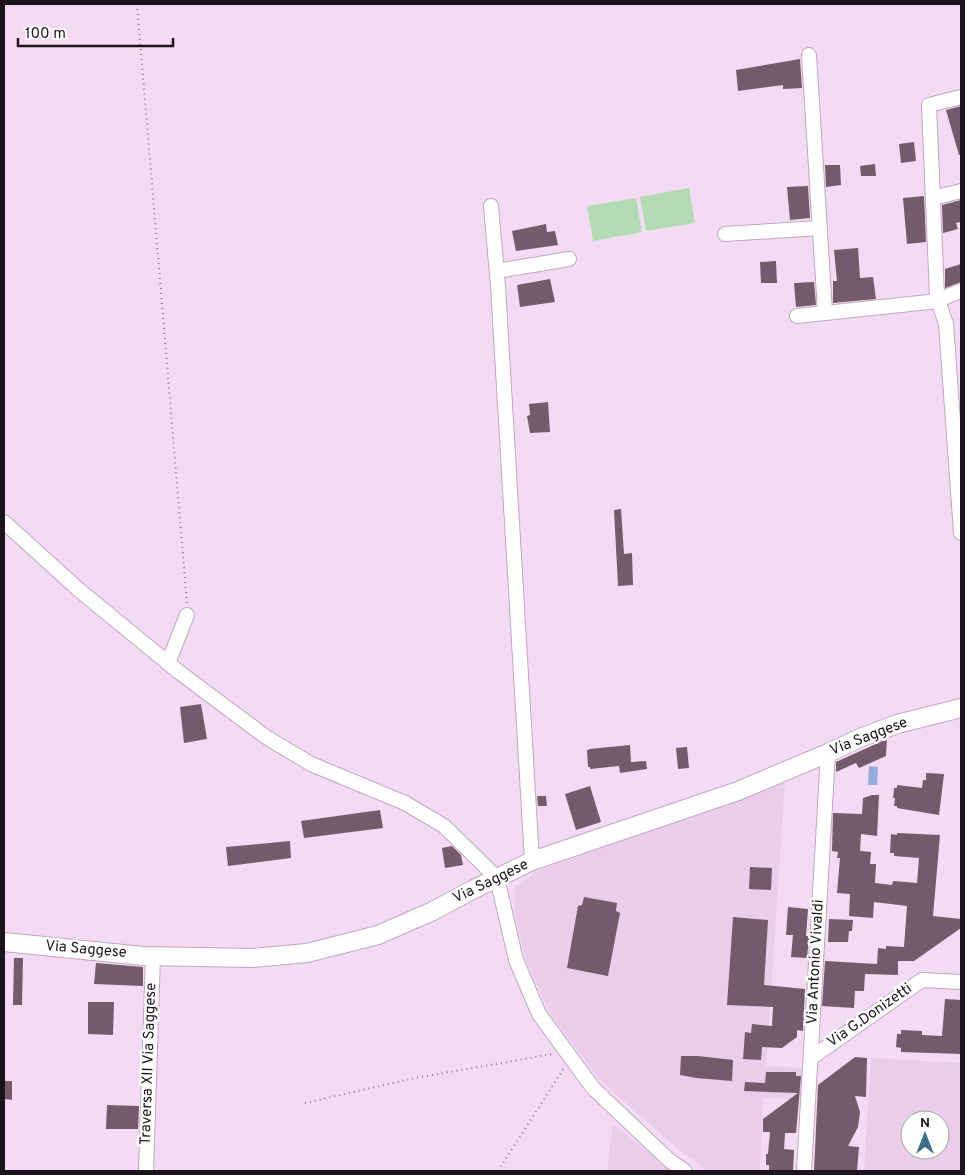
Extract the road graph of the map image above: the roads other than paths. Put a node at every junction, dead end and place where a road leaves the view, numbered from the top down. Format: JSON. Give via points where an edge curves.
{"nodes":[{"id":1,"x":809,"y":55,"type":"dead end"},
{"id":2,"x":961,"y":97,"type":"edge"},
{"id":3,"x":961,"y":191,"type":"edge"},
{"id":4,"x":933,"y":198,"type":"junction"},
{"id":5,"x":491,"y":206,"type":"dead end"},
{"id":6,"x":819,"y":228,"type":"junction"},
{"id":7,"x":725,"y":234,"type":"dead end"},
{"id":8,"x":569,"y":259,"type":"dead end"},
{"id":9,"x":497,"y":271,"type":"junction"},
{"id":10,"x":961,"y":292,"type":"edge"},
{"id":11,"x":938,"y":301,"type":"junction"},
{"id":12,"x":825,"y":312,"type":"junction"},
{"id":13,"x":797,"y":316,"type":"dead end"},
{"id":14,"x":4,"y":522,"type":"edge"},
{"id":15,"x":961,"y":533,"type":"edge"},
{"id":16,"x":187,"y":615,"type":"road end"},
{"id":17,"x":168,"y":663,"type":"junction"},
{"id":18,"x":961,"y":708,"type":"edge"},
{"id":19,"x":828,"y":753,"type":"junction"},
{"id":20,"x":532,"y":861,"type":"junction"},
{"id":21,"x":497,"y":878,"type":"junction"},
{"id":22,"x":4,"y":942,"type":"edge"},
{"id":23,"x":153,"y":956,"type":"junction"},
{"id":24,"x":961,"y":982,"type":"edge"},
{"id":25,"x":811,"y":1058,"type":"junction"},
{"id":26,"x":146,"y":1171,"type":"edge"},
{"id":27,"x":685,"y":1171,"type":"edge"},
{"id":28,"x":804,"y":1171,"type":"edge"}],
"edges":[{"from":1,"to":6,"type":"street"},
{"from":2,"to":4,"type":"street","via":[[929,105]]},
{"from":3,"to":4,"type":"street"},
{"from":4,"to":11,"type":"street"},
{"from":5,"to":9,"type":"street"},
{"from":6,"to":7,"type":"street"},
{"from":6,"to":12,"type":"street"},
{"from":8,"to":9,"type":"street"},
{"from":9,"to":20,"type":"street"},
{"from":10,"to":11,"type":"street"},
{"from":11,"to":12,"type":"street"},
{"from":11,"to":15,"type":"street","via":[[946,324]]},
{"from":12,"to":13,"type":"street"},
{"from":14,"to":17,"type":"street","via":[[79,590]]},
{"from":16,"to":17,"type":"street"},
{"from":17,"to":21,"type":"street","via":[[266,737],[311,764],[405,804],[444,826]]},
{"from":18,"to":19,"type":"main road","name":"Via Saggese","via":[[897,724]]},
{"from":19,"to":20,"type":"main road","name":"Via Saggese","via":[[738,791]]},
{"from":19,"to":25,"type":"street","name":"Via Antonio Vivaldi"},
{"from":20,"to":21,"type":"main road","name":"Via Saggese"},
{"from":21,"to":23,"type":"main road","name":"Via Saggese","via":[[378,935],[307,953],[253,958]]},
{"from":21,"to":27,"type":"street","via":[[516,960],[539,1014],[592,1088],[670,1161]]},
{"from":22,"to":23,"type":"main road","name":"Via Saggese"},
{"from":23,"to":26,"type":"street","name":"Traversa XII Via Saggese"},
{"from":24,"to":25,"type":"street","name":"Via G.Donizetti","via":[[922,980]]},
{"from":25,"to":28,"type":"street","name":"Via Antonio Vivaldi"}]}
